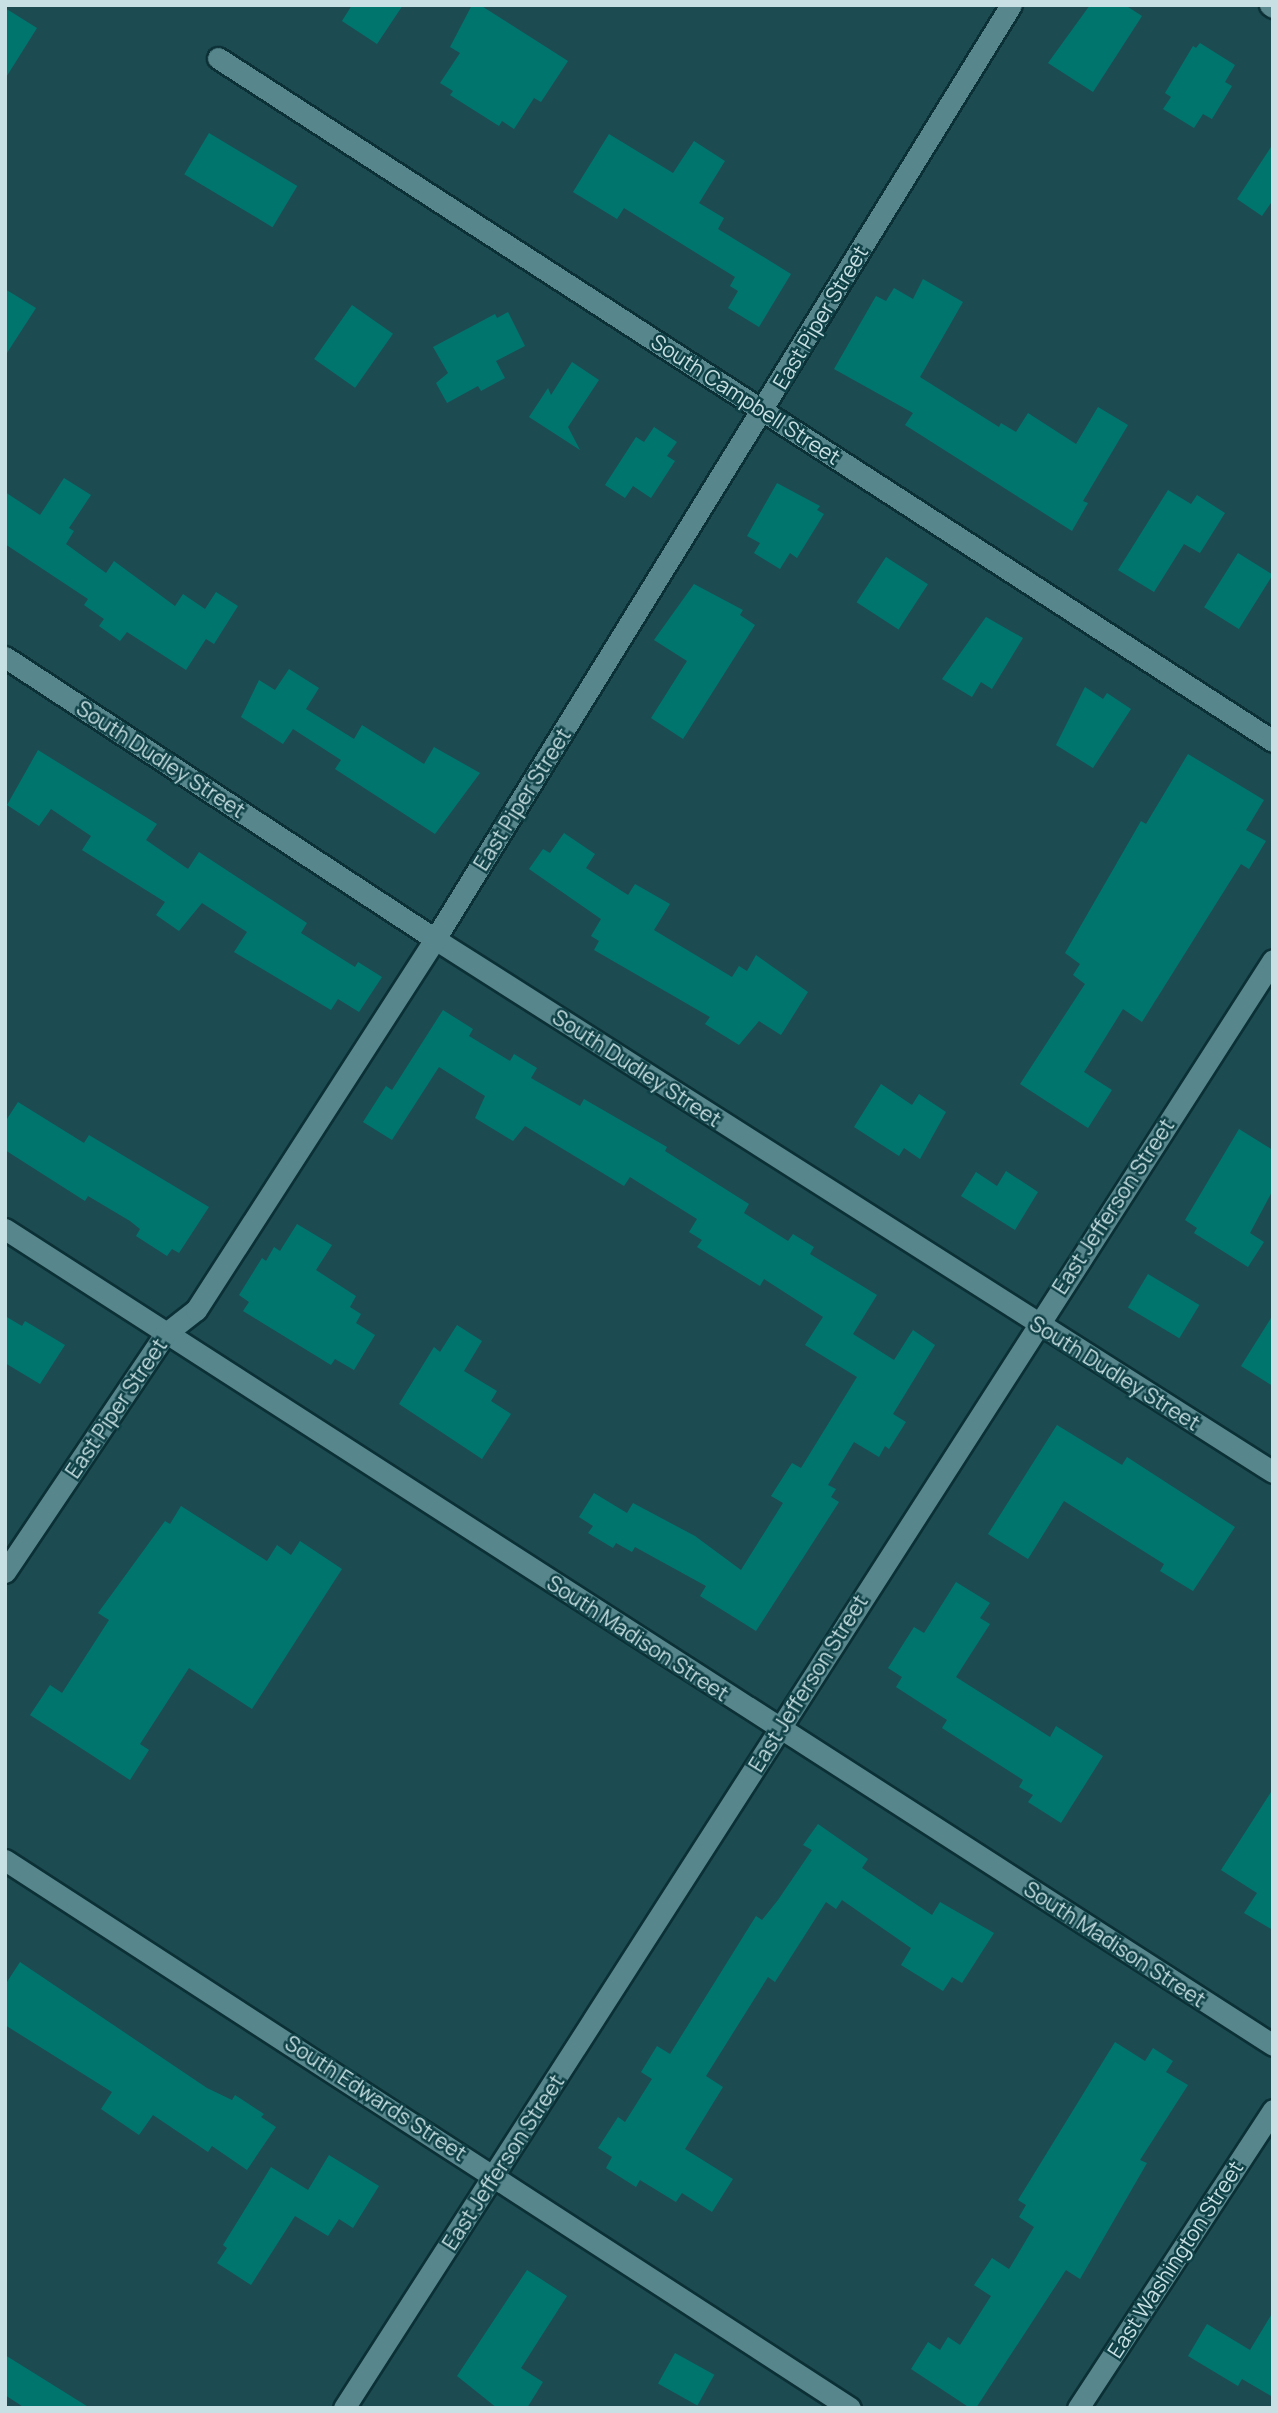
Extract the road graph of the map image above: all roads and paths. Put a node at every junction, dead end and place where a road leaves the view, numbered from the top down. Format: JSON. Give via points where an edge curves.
{"nodes":[{"id":1,"x":1011,"y":5,"type":"edge"},
{"id":2,"x":218,"y":58,"type":"dead end"},
{"id":3,"x":763,"y":410,"type":"junction"},
{"id":4,"x":5,"y":657,"type":"edge"},
{"id":5,"x":1273,"y":741,"type":"edge"},
{"id":6,"x":435,"y":939,"type":"junction"},
{"id":7,"x":1273,"y":960,"type":"edge"},
{"id":8,"x":5,"y":1229,"type":"edge"},
{"id":9,"x":1036,"y":1324,"type":"junction"},
{"id":10,"x":165,"y":1334,"type":"junction"},
{"id":11,"x":1273,"y":1472,"type":"edge"},
{"id":12,"x":5,"y":1572,"type":"edge"},
{"id":13,"x":779,"y":1729,"type":"junction"},
{"id":14,"x":5,"y":1860,"type":"edge"},
{"id":15,"x":1273,"y":2045,"type":"edge"},
{"id":16,"x":1273,"y":2110,"type":"edge"},
{"id":17,"x":496,"y":2175,"type":"junction"},
{"id":18,"x":344,"y":2408,"type":"edge"},
{"id":19,"x":850,"y":2408,"type":"edge"},
{"id":20,"x":1078,"y":2408,"type":"edge"}],
"edges":[{"from":1,"to":3,"type":"street","name":"East Piper Street"},
{"from":2,"to":3,"type":"street","name":"South Campbell Street"},
{"from":3,"to":5,"type":"street","name":"South Campbell Street"},
{"from":3,"to":6,"type":"street","name":"East Piper Street"},
{"from":4,"to":6,"type":"street","name":"South Dudley Street"},
{"from":6,"to":9,"type":"street","name":"South Dudley Street"},
{"from":6,"to":10,"type":"street","name":"East Piper Street","via":[[196,1310]]},
{"from":7,"to":9,"type":"street","name":"East Jefferson Street"},
{"from":8,"to":10,"type":"street","name":"South Madison Street"},
{"from":9,"to":11,"type":"street","name":"South Dudley Street"},
{"from":9,"to":13,"type":"street","name":"East Jefferson Street"},
{"from":10,"to":12,"type":"street","name":"East Piper Street"},
{"from":10,"to":13,"type":"street","name":"South Madison Street"},
{"from":13,"to":15,"type":"street","name":"South Madison Street"},
{"from":13,"to":17,"type":"street","name":"East Jefferson Street"},
{"from":14,"to":17,"type":"street","name":"South Edwards Street"},
{"from":16,"to":20,"type":"street","name":"East Washington Street"},
{"from":17,"to":18,"type":"street","name":"East Jefferson Street"},
{"from":17,"to":19,"type":"street","name":"South Edwards Street"}]}
